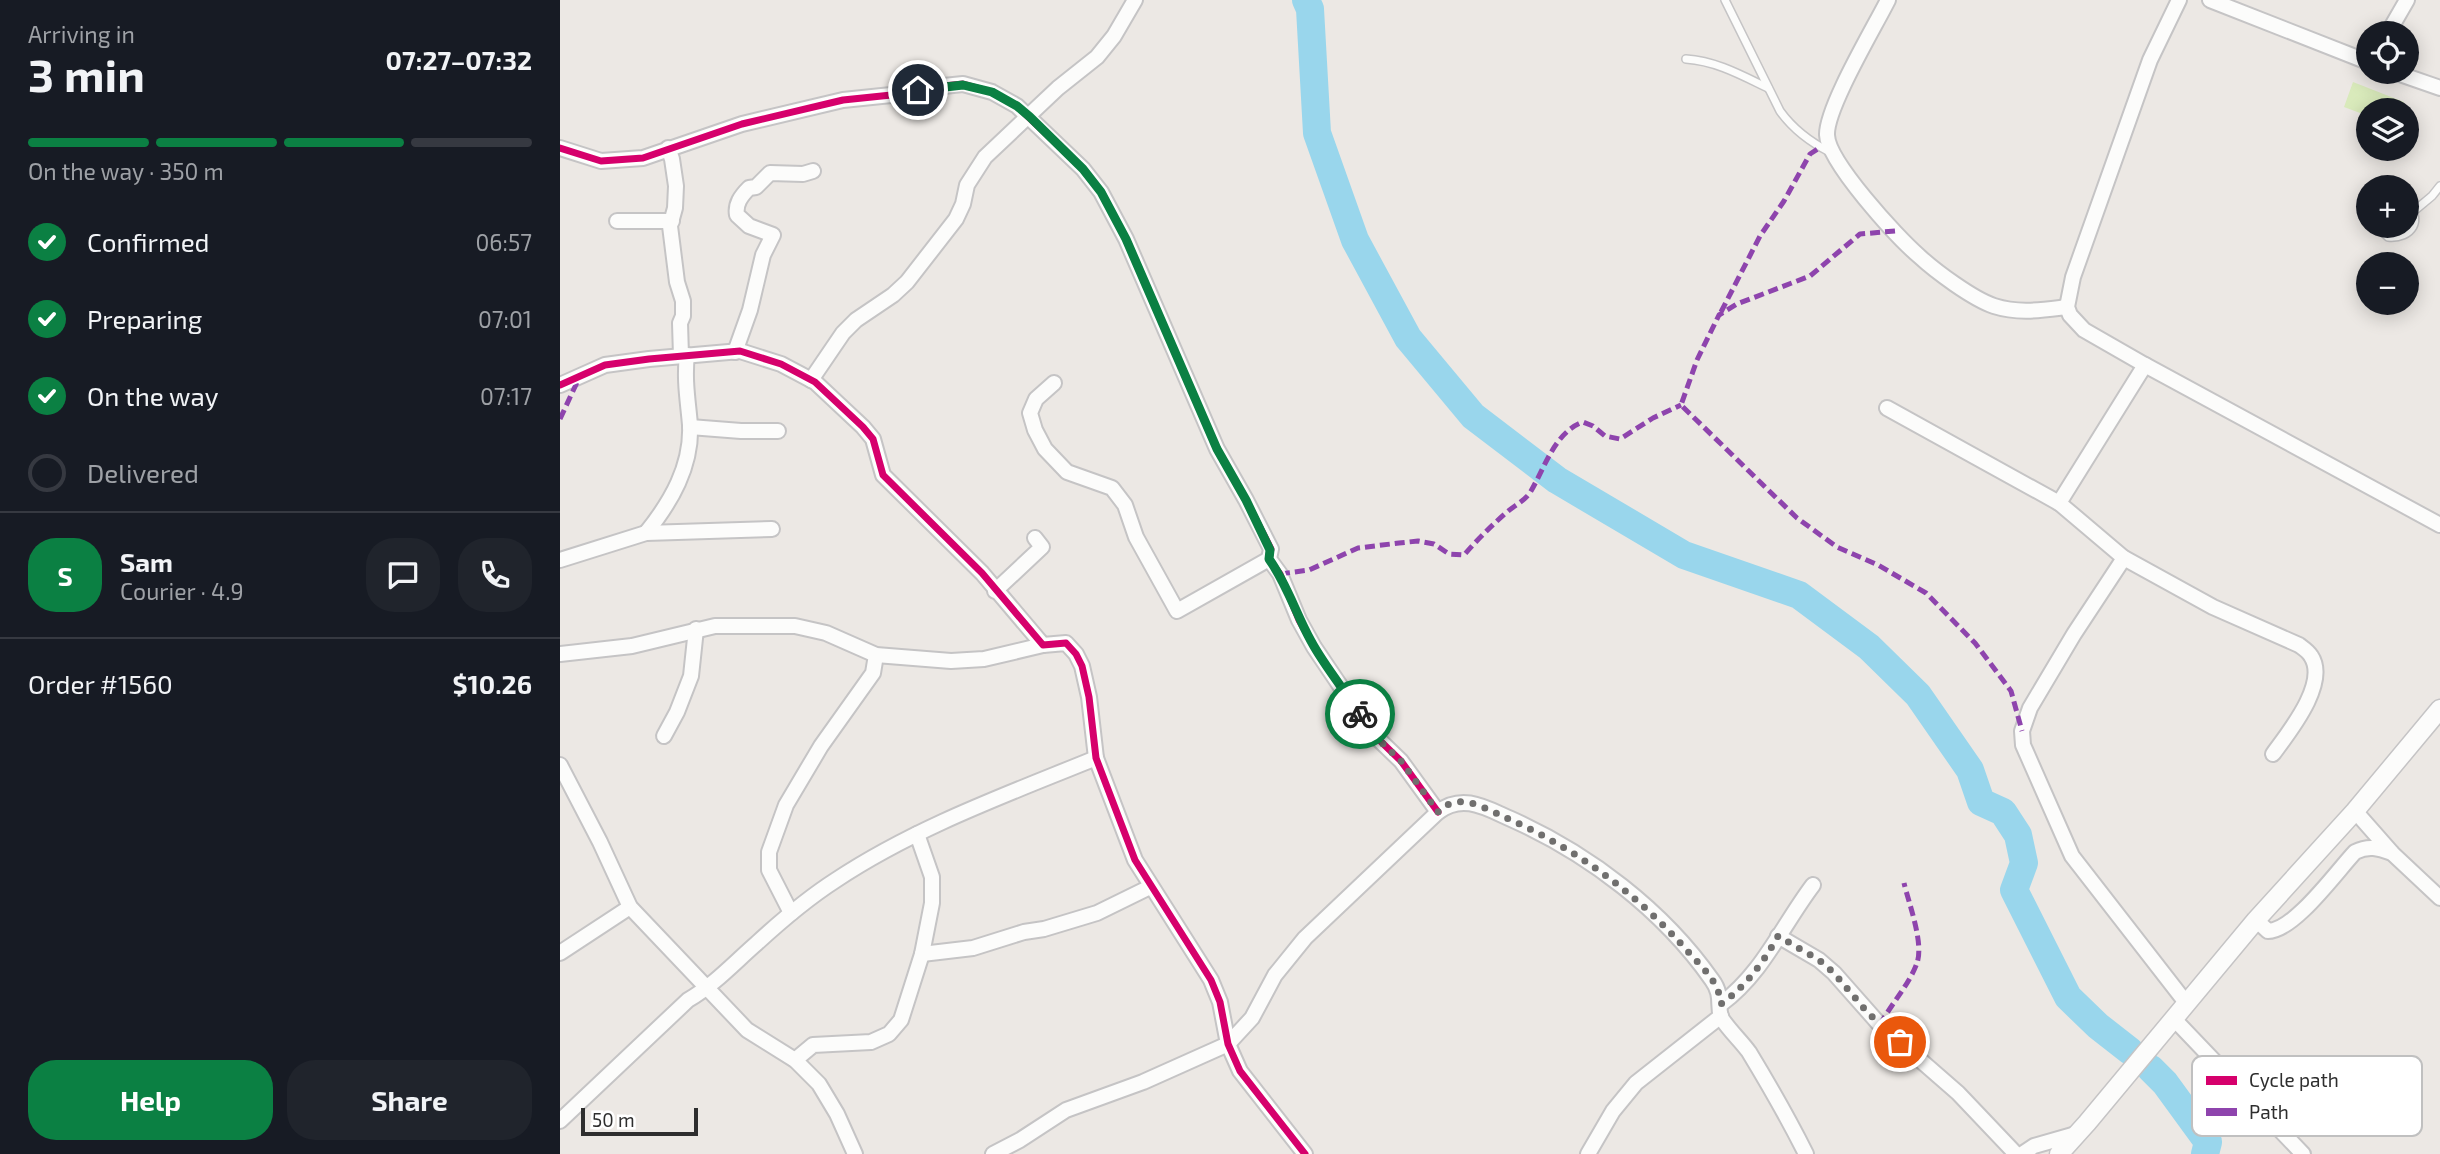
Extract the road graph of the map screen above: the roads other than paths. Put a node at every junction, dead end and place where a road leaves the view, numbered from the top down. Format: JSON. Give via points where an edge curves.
{"nodes":[{"id":1,"x":1135,"y":0,"type":"edge"},
{"id":2,"x":1725,"y":0,"type":"edge"},
{"id":3,"x":1888,"y":0,"type":"edge"},
{"id":4,"x":2179,"y":0,"type":"edge"},
{"id":5,"x":2210,"y":0,"type":"edge"},
{"id":6,"x":2407,"y":0,"type":"edge"},
{"id":7,"x":2395,"y":21,"type":"edge"},
{"id":8,"x":2356,"y":57,"type":"edge"},
{"id":9,"x":1686,"y":59,"type":"dead end"},
{"id":10,"x":2419,"y":81,"type":"edge"},
{"id":11,"x":1769,"y":89,"type":"junction"},
{"id":12,"x":2440,"y":89,"type":"edge"},
{"id":13,"x":1030,"y":117,"type":"junction"},
{"id":14,"x":560,"y":148,"type":"edge"},
{"id":15,"x":668,"y":148,"type":"junction"},
{"id":16,"x":1831,"y":153,"type":"junction"},
{"id":17,"x":813,"y":171,"type":"dead end"},
{"id":18,"x":2440,"y":186,"type":"edge"},
{"id":19,"x":2419,"y":206,"type":"edge"},
{"id":20,"x":617,"y":221,"type":"dead end"},
{"id":21,"x":672,"y":221,"type":"junction"},
{"id":22,"x":2067,"y":307,"type":"junction"},
{"id":23,"x":736,"y":352,"type":"junction"},
{"id":24,"x":684,"y":356,"type":"junction"},
{"id":25,"x":2145,"y":365,"type":"junction"},
{"id":26,"x":811,"y":380,"type":"junction"},
{"id":27,"x":1054,"y":383,"type":"dead end"},
{"id":28,"x":560,"y":385,"type":"edge"},
{"id":29,"x":1887,"y":408,"type":"dead end"},
{"id":30,"x":690,"y":427,"type":"junction"},
{"id":31,"x":778,"y":431,"type":"dead end"},
{"id":32,"x":2059,"y":503,"type":"junction"},
{"id":33,"x":2440,"y":524,"type":"edge"},
{"id":34,"x":772,"y":529,"type":"dead end"},
{"id":35,"x":646,"y":533,"type":"junction"},
{"id":36,"x":1035,"y":538,"type":"dead end"},
{"id":37,"x":2124,"y":558,"type":"junction"},
{"id":38,"x":1269,"y":559,"type":"junction"},
{"id":39,"x":560,"y":560,"type":"edge"},
{"id":40,"x":995,"y":591,"type":"junction"},
{"id":41,"x":696,"y":629,"type":"junction"},
{"id":42,"x":1043,"y":645,"type":"junction"},
{"id":43,"x":560,"y":654,"type":"edge"},
{"id":44,"x":876,"y":655,"type":"junction"},
{"id":45,"x":2439,"y":712,"type":"edge"},
{"id":46,"x":664,"y":736,"type":"dead end"},
{"id":47,"x":2273,"y":754,"type":"dead end"},
{"id":48,"x":1096,"y":758,"type":"junction"},
{"id":49,"x":560,"y":765,"type":"edge"},
{"id":50,"x":2355,"y":811,"type":"junction"},
{"id":51,"x":1438,"y":812,"type":"junction"},
{"id":52,"x":917,"y":834,"type":"junction"},
{"id":53,"x":2392,"y":853,"type":"junction"},
{"id":54,"x":1812,"y":885,"type":"dead end"},
{"id":55,"x":1150,"y":887,"type":"junction"},
{"id":56,"x":2440,"y":898,"type":"edge"},
{"id":57,"x":630,"y":907,"type":"junction"},
{"id":58,"x":791,"y":913,"type":"junction"},
{"id":59,"x":2256,"y":920,"type":"junction"},
{"id":60,"x":1778,"y":936,"type":"junction"},
{"id":61,"x":560,"y":953,"type":"edge"},
{"id":62,"x":922,"y":954,"type":"junction"},
{"id":63,"x":707,"y":989,"type":"junction"},
{"id":64,"x":2187,"y":1004,"type":"junction"},
{"id":65,"x":1721,"y":1010,"type":"junction"},
{"id":66,"x":2174,"y":1019,"type":"junction"},
{"id":67,"x":1228,"y":1044,"type":"junction"},
{"id":68,"x":2209,"y":1056,"type":"edge"},
{"id":69,"x":794,"y":1060,"type":"junction"},
{"id":70,"x":560,"y":1121,"type":"edge"},
{"id":71,"x":2076,"y":1134,"type":"junction"},
{"id":72,"x":2286,"y":1136,"type":"edge"},
{"id":73,"x":855,"y":1154,"type":"edge"},
{"id":74,"x":993,"y":1154,"type":"edge"},
{"id":75,"x":1305,"y":1154,"type":"edge"},
{"id":76,"x":1588,"y":1154,"type":"edge"},
{"id":77,"x":1806,"y":1154,"type":"edge"},
{"id":78,"x":2016,"y":1154,"type":"edge"},
{"id":79,"x":2022,"y":1154,"type":"edge"},
{"id":80,"x":2059,"y":1154,"type":"edge"},
{"id":81,"x":2303,"y":1154,"type":"edge"}],
"edges":[{"from":1,"to":13,"type":"street","via":[[1097,57]]},
{"from":2,"to":11,"type":"lane"},
{"from":3,"to":16,"type":"street","via":[[1828,122]]},
{"from":4,"to":22,"type":"street","via":[[2150,60],[2073,277]]},
{"from":5,"to":8,"type":"street"},
{"from":6,"to":7,"type":"street"},
{"from":9,"to":11,"type":"lane","via":[[1718,64]]},
{"from":10,"to":12,"type":"street"},
{"from":11,"to":16,"type":"lane","via":[[1789,124]]},
{"from":13,"to":15,"type":"street","via":[[992,92],[944,86],[843,100],[742,124]]},
{"from":13,"to":26,"type":"street","via":[[985,157],[967,185],[956,219],[907,282],[843,333]]},
{"from":13,"to":38,"type":"street","via":[[1101,192],[1217,449],[1270,550]]},
{"from":14,"to":15,"type":"street","via":[[601,162],[643,158]]},
{"from":15,"to":21,"type":"street","via":[[676,186]]},
{"from":16,"to":22,"type":"street","via":[[1850,181],[1918,256],[1946,277],[1990,305],[2009,310]]},
{"from":17,"to":23,"type":"street","via":[[770,173],[749,188],[736,208],[749,226],[773,235]]},
{"from":18,"to":19,"type":"lane"},
{"from":20,"to":21,"type":"street"},
{"from":21,"to":24,"type":"street","via":[[683,301]]},
{"from":22,"to":25,"type":"street","via":[[2084,330]]},
{"from":23,"to":24,"type":"street"},
{"from":23,"to":26,"type":"street","via":[[782,364]]},
{"from":24,"to":28,"type":"street","via":[[606,365]]},
{"from":24,"to":30,"type":"street"},
{"from":25,"to":32,"type":"street"},
{"from":25,"to":33,"type":"street"},
{"from":26,"to":40,"type":"street","via":[[873,439],[883,475]]},
{"from":27,"to":38,"type":"street","via":[[1036,399],[1030,413],[1045,449],[1067,472],[1112,488],[1125,505],[1136,537],[1177,611]]},
{"from":29,"to":32,"type":"street"},
{"from":30,"to":31,"type":"street"},
{"from":30,"to":35,"type":"street","via":[[685,468]]},
{"from":32,"to":37,"type":"street"},
{"from":34,"to":35,"type":"street"},
{"from":35,"to":39,"type":"street"},
{"from":36,"to":40,"type":"street","via":[[1041,547]]},
{"from":37,"to":47,"type":"street","via":[[2310,654],[2315,665],[2312,692]]},
{"from":37,"to":64,"type":"street","via":[[2030,708],[2022,731],[2023,745],[2072,856]]},
{"from":38,"to":51,"type":"street","via":[[1314,647],[1372,733],[1401,761]]},
{"from":40,"to":42,"type":"street"},
{"from":41,"to":43,"type":"street","via":[[632,646]]},
{"from":41,"to":44,"type":"street","via":[[795,626],[825,633]]},
{"from":41,"to":46,"type":"street","via":[[691,676]]},
{"from":42,"to":44,"type":"street","via":[[984,659],[951,661]]},
{"from":42,"to":48,"type":"street","via":[[1066,643],[1076,653],[1089,697]]},
{"from":44,"to":58,"type":"street","via":[[873,673],[786,805],[769,852],[769,870]]},
{"from":45,"to":50,"type":"street"},
{"from":48,"to":52,"type":"street"},
{"from":48,"to":55,"type":"street"},
{"from":49,"to":57,"type":"street"},
{"from":50,"to":53,"type":"street"},
{"from":50,"to":59,"type":"street"},
{"from":51,"to":65,"type":"street","via":[[1457,802],[1477,805],[1533,829],[1598,868],[1688,951],[1720,991]]},
{"from":51,"to":67,"type":"street","via":[[1305,938],[1275,975],[1252,1018]]},
{"from":52,"to":58,"type":"street","via":[[837,880]]},
{"from":52,"to":62,"type":"street","via":[[932,877]]},
{"from":53,"to":56,"type":"street"},
{"from":53,"to":59,"type":"street","via":[[2365,847],[2355,852],[2277,931],[2268,931]]},
{"from":54,"to":60,"type":"street"},
{"from":55,"to":62,"type":"street","via":[[1097,913],[1044,929],[974,948]]},
{"from":55,"to":67,"type":"street","via":[[1211,980]]},
{"from":57,"to":61,"type":"street"},
{"from":57,"to":63,"type":"street"},
{"from":58,"to":63,"type":"street"},
{"from":59,"to":64,"type":"street"},
{"from":60,"to":65,"type":"street","via":[[1758,969]]},
{"from":60,"to":78,"type":"street","via":[[1834,973],[1880,1025],[1958,1093]]},
{"from":62,"to":69,"type":"street","via":[[895,1028],[871,1042],[813,1045]]},
{"from":63,"to":69,"type":"street","via":[[747,1030]]},
{"from":63,"to":70,"type":"street","via":[[688,1000]]},
{"from":64,"to":66,"type":"street"},
{"from":65,"to":76,"type":"street","via":[[1636,1083]]},
{"from":65,"to":77,"type":"street"},
{"from":66,"to":68,"type":"street"},
{"from":66,"to":71,"type":"street"},
{"from":67,"to":74,"type":"street","via":[[1066,1110]]},
{"from":67,"to":75,"type":"street","via":[[1240,1071]]},
{"from":69,"to":73,"type":"street","via":[[820,1084]]},
{"from":71,"to":79,"type":"street"},
{"from":71,"to":80,"type":"street"},
{"from":72,"to":81,"type":"street"}]}
